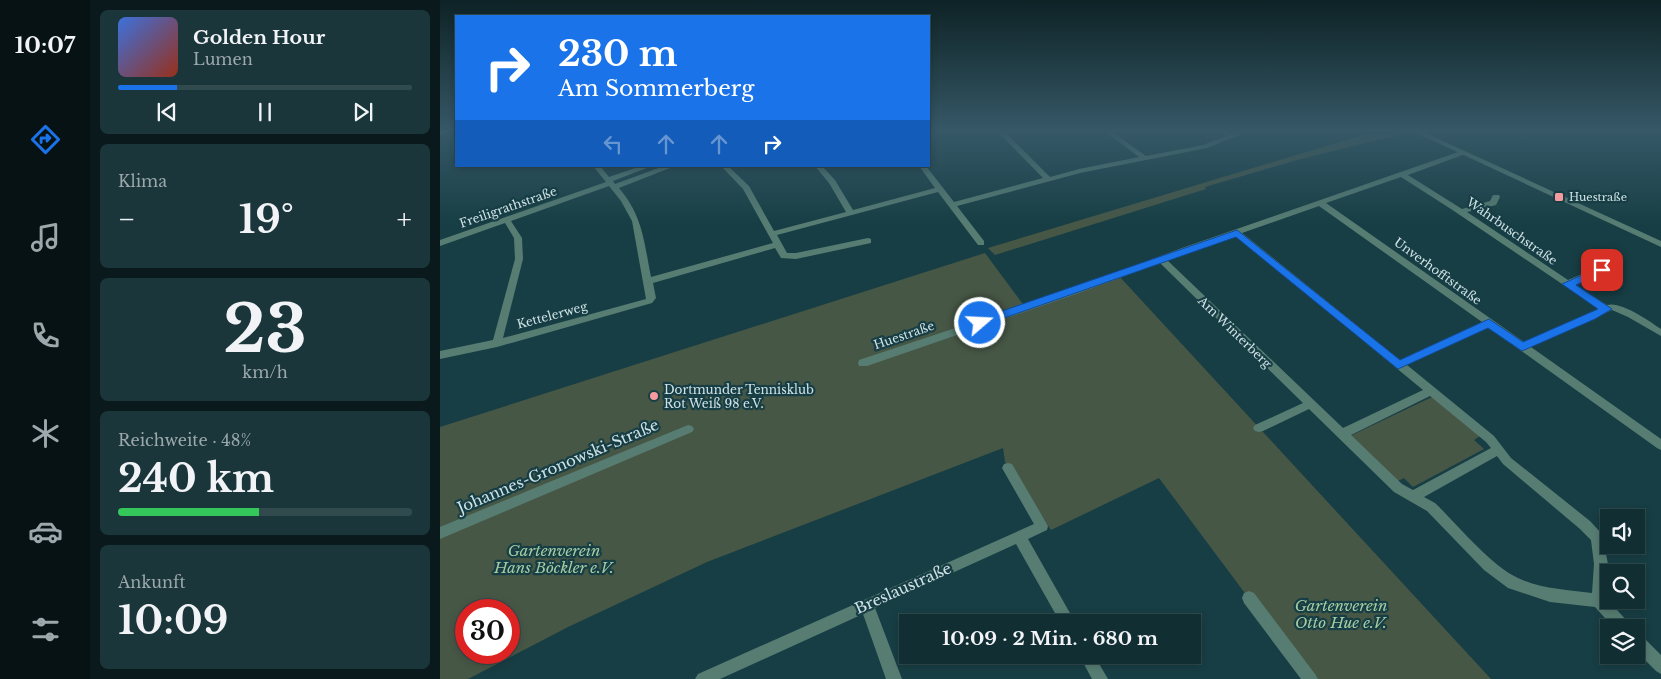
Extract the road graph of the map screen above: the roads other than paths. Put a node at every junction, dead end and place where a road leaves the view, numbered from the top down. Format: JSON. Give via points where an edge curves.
{"nodes":[{"id":1,"x":1031,"y":162,"type":"edge"},
{"id":2,"x":1127,"y":162,"type":"edge"},
{"id":3,"x":1440,"y":162,"type":"edge"},
{"id":4,"x":1483,"y":162,"type":"edge"},
{"id":5,"x":597,"y":167,"type":"edge"},
{"id":6,"x":647,"y":167,"type":"edge"},
{"id":7,"x":668,"y":167,"type":"edge"},
{"id":8,"x":725,"y":167,"type":"edge"},
{"id":9,"x":819,"y":167,"type":"edge"},
{"id":10,"x":923,"y":167,"type":"edge"},
{"id":11,"x":1402,"y":175,"type":"junction"},
{"id":12,"x":1048,"y":179,"type":"junction"},
{"id":13,"x":611,"y":183,"type":"junction"},
{"id":14,"x":940,"y":189,"type":"junction"},
{"id":15,"x":1496,"y":198,"type":"dead end"},
{"id":16,"x":1322,"y":204,"type":"junction"},
{"id":17,"x":952,"y":205,"type":"junction"},
{"id":18,"x":1463,"y":211,"type":"junction"},
{"id":19,"x":851,"y":213,"type":"junction"},
{"id":20,"x":507,"y":220,"type":"junction"},
{"id":21,"x":1237,"y":233,"type":"junction"},
{"id":22,"x":771,"y":234,"type":"junction"},
{"id":23,"x":868,"y":241,"type":"dead end"},
{"id":24,"x":440,"y":243,"type":"edge"},
{"id":25,"x":981,"y":243,"type":"dead end"},
{"id":26,"x":1661,"y":244,"type":"edge"},
{"id":27,"x":776,"y":245,"type":"junction"},
{"id":28,"x":1161,"y":259,"type":"junction"},
{"id":29,"x":1611,"y":265,"type":"dead end"},
{"id":30,"x":648,"y":281,"type":"junction"},
{"id":31,"x":1568,"y":284,"type":"junction"},
{"id":32,"x":1606,"y":309,"type":"junction"},
{"id":33,"x":1489,"y":323,"type":"junction"},
{"id":34,"x":1661,"y":333,"type":"edge"},
{"id":35,"x":497,"y":344,"type":"junction"},
{"id":36,"x":1522,"y":347,"type":"junction"},
{"id":37,"x":440,"y":355,"type":"edge"},
{"id":38,"x":863,"y":363,"type":"dead end"},
{"id":39,"x":1398,"y":365,"type":"junction"},
{"id":40,"x":1431,"y":391,"type":"junction"},
{"id":41,"x":1310,"y":404,"type":"junction"},
{"id":42,"x":1259,"y":428,"type":"dead end"},
{"id":43,"x":688,"y":429,"type":"dead end"},
{"id":44,"x":1342,"y":434,"type":"junction"},
{"id":45,"x":1661,"y":445,"type":"edge"},
{"id":46,"x":1498,"y":450,"type":"junction"},
{"id":47,"x":1008,"y":468,"type":"dead end"},
{"id":48,"x":1414,"y":496,"type":"junction"},
{"id":49,"x":440,"y":533,"type":"edge"},
{"id":50,"x":1019,"y":536,"type":"junction"},
{"id":51,"x":1249,"y":598,"type":"dead end"},
{"id":52,"x":1599,"y":601,"type":"junction"},
{"id":53,"x":867,"y":605,"type":"junction"},
{"id":54,"x":1063,"y":614,"type":"edge"},
{"id":55,"x":1616,"y":619,"type":"edge"},
{"id":56,"x":1645,"y":649,"type":"edge"},
{"id":57,"x":1091,"y":664,"type":"edge"},
{"id":58,"x":1661,"y":666,"type":"edge"},
{"id":59,"x":703,"y":679,"type":"edge"},
{"id":60,"x":894,"y":679,"type":"edge"},
{"id":61,"x":1100,"y":679,"type":"edge"},
{"id":62,"x":1310,"y":679,"type":"edge"}],
"edges":[{"from":1,"to":12,"type":"street"},
{"from":2,"to":12,"type":"street"},
{"from":3,"to":11,"type":"street","name":"Huestraße"},
{"from":4,"to":26,"type":"street"},
{"from":5,"to":13,"type":"street"},
{"from":6,"to":13,"type":"street"},
{"from":7,"to":13,"type":"street"},
{"from":8,"to":22,"type":"street","via":[[746,188]]},
{"from":9,"to":19,"type":"street"},
{"from":10,"to":14,"type":"street"},
{"from":11,"to":16,"type":"street","name":"Huestraße"},
{"from":11,"to":18,"type":"street","name":"Wahrbuschstraße"},
{"from":12,"to":17,"type":"street"},
{"from":13,"to":20,"type":"street","name":"Freiligrathstraße"},
{"from":13,"to":30,"type":"street","via":[[632,210]]},
{"from":14,"to":17,"type":"street"},
{"from":14,"to":19,"type":"street"},
{"from":15,"to":18,"type":"street"},
{"from":16,"to":21,"type":"street","name":"Huestraße"},
{"from":16,"to":33,"type":"street","name":"Unverhofftstraße"},
{"from":17,"to":25,"type":"street"},
{"from":18,"to":31,"type":"street","name":"Wahrbuschstraße"},
{"from":19,"to":22,"type":"street"},
{"from":20,"to":24,"type":"street","name":"Freiligrathstraße"},
{"from":20,"to":35,"type":"street","via":[[520,246]]},
{"from":21,"to":28,"type":"street","name":"Huestraße"},
{"from":21,"to":39,"type":"street"},
{"from":22,"to":27,"type":"street"},
{"from":23,"to":27,"type":"street","via":[[796,256],[784,256]]},
{"from":27,"to":30,"type":"street"},
{"from":28,"to":38,"type":"street","name":"Huestraße"},
{"from":28,"to":41,"type":"street","name":"Am Winterberg"},
{"from":29,"to":31,"type":"street"},
{"from":30,"to":35,"type":"street","name":"Kettelerweg","via":[[649,301]]},
{"from":31,"to":32,"type":"street","name":"Wahrbuschstraße"},
{"from":32,"to":34,"type":"street","name":"Wahrbuschstraße","via":[[1612,307],[1631,315]]},
{"from":32,"to":36,"type":"street"},
{"from":33,"to":36,"type":"street","name":"Unverhofftstraße"},
{"from":33,"to":39,"type":"street"},
{"from":35,"to":37,"type":"street","name":"Kettelerweg"},
{"from":36,"to":45,"type":"street","name":"Unverhofftstraße"},
{"from":39,"to":40,"type":"street"},
{"from":40,"to":44,"type":"street"},
{"from":40,"to":46,"type":"street","via":[[1490,439]]},
{"from":41,"to":42,"type":"street"},
{"from":41,"to":44,"type":"street","name":"Am Winterberg"},
{"from":43,"to":49,"type":"street","name":"Johannes-Gronowski-Straße"},
{"from":44,"to":48,"type":"street","name":"Am Winterberg","via":[[1398,488]]},
{"from":46,"to":48,"type":"street"},
{"from":46,"to":52,"type":"street","via":[[1597,538],[1601,564]]},
{"from":47,"to":50,"type":"street","name":"Breslaustraße","via":[[1042,526]]},
{"from":48,"to":52,"type":"street","name":"Am Winterberg","via":[[1431,507],[1489,566],[1513,583],[1550,596]]},
{"from":50,"to":53,"type":"street","name":"Breslaustraße"},
{"from":50,"to":54,"type":"street"},
{"from":51,"to":62,"type":"street"},
{"from":52,"to":55,"type":"street"},
{"from":53,"to":59,"type":"street","name":"Breslaustraße"},
{"from":53,"to":60,"type":"street"},
{"from":56,"to":58,"type":"street"},
{"from":57,"to":61,"type":"street"}]}
